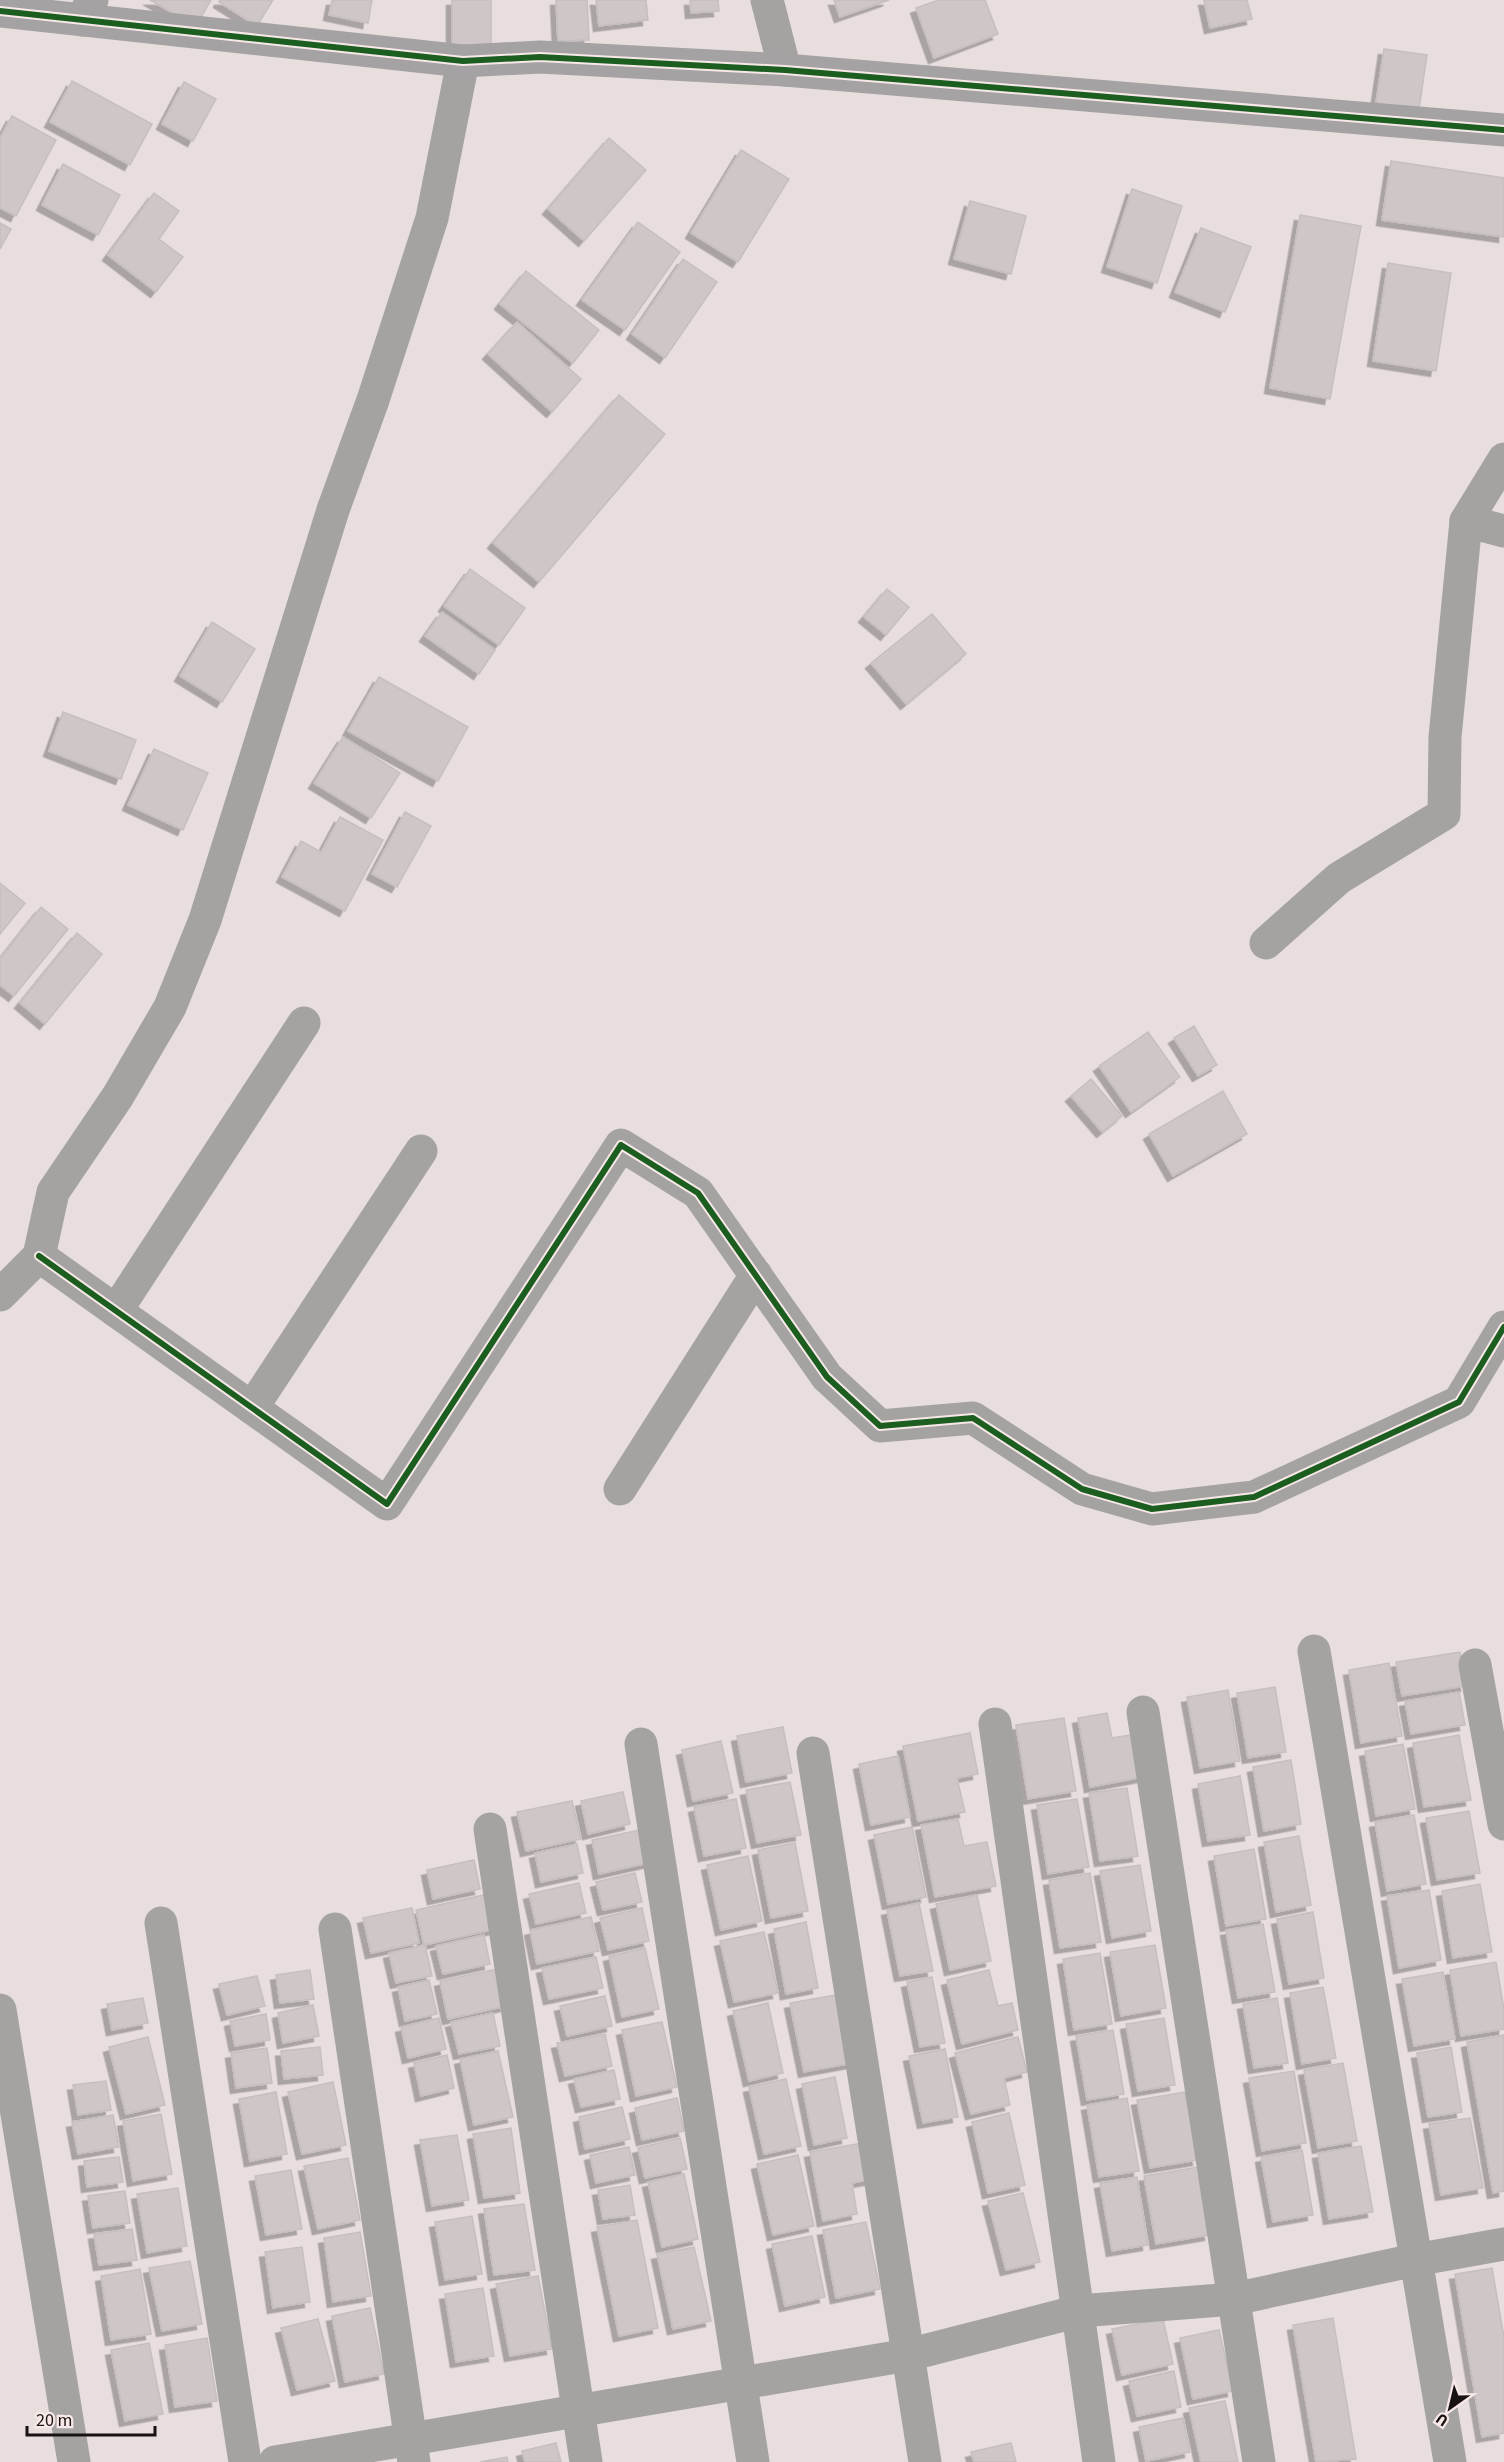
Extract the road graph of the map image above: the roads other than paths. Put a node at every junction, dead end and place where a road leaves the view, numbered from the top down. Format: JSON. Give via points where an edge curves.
{"nodes":[{"id":1,"x":767,"y":0,"type":"edge"},
{"id":2,"x":0,"y":10,"type":"edge"},
{"id":3,"x":87,"y":10,"type":"edge"},
{"id":4,"x":463,"y":61,"type":"junction"},
{"id":5,"x":785,"y":70,"type":"junction"},
{"id":6,"x":1504,"y":130,"type":"edge"},
{"id":7,"x":1504,"y":459,"type":"edge"},
{"id":8,"x":1466,"y":521,"type":"junction"},
{"id":9,"x":1504,"y":531,"type":"edge"},
{"id":10,"x":1266,"y":943,"type":"dead end"},
{"id":11,"x":304,"y":1023,"type":"dead end"},
{"id":12,"x":421,"y":1151,"type":"dead end"},
{"id":13,"x":39,"y":1256,"type":"junction"},
{"id":14,"x":756,"y":1275,"type":"junction"},
{"id":15,"x":0,"y":1295,"type":"edge"},
{"id":16,"x":116,"y":1311,"type":"junction"},
{"id":17,"x":1504,"y":1327,"type":"edge"},
{"id":18,"x":252,"y":1408,"type":"junction"},
{"id":19,"x":620,"y":1489,"type":"dead end"},
{"id":20,"x":1314,"y":1651,"type":"dead end"},
{"id":21,"x":1475,"y":1665,"type":"dead end"},
{"id":22,"x":1143,"y":1712,"type":"dead end"},
{"id":23,"x":995,"y":1724,"type":"dead end"},
{"id":24,"x":641,"y":1744,"type":"dead end"},
{"id":25,"x":813,"y":1753,"type":"dead end"},
{"id":26,"x":1504,"y":1824,"type":"edge"},
{"id":27,"x":490,"y":1829,"type":"dead end"},
{"id":28,"x":161,"y":1923,"type":"dead end"},
{"id":29,"x":335,"y":1929,"type":"dead end"},
{"id":30,"x":0,"y":2010,"type":"edge"},
{"id":31,"x":1504,"y":2244,"type":"edge"},
{"id":32,"x":1415,"y":2260,"type":"junction"},
{"id":33,"x":1234,"y":2299,"type":"junction"},
{"id":34,"x":1079,"y":2311,"type":"junction"},
{"id":35,"x":908,"y":2355,"type":"junction"},
{"id":36,"x":741,"y":2383,"type":"junction"},
{"id":37,"x":578,"y":2411,"type":"junction"},
{"id":38,"x":413,"y":2450,"type":"edge"},
{"id":39,"x":74,"y":2462,"type":"edge"},
{"id":40,"x":245,"y":2462,"type":"edge"},
{"id":41,"x":275,"y":2462,"type":"edge"},
{"id":42,"x":586,"y":2462,"type":"edge"},
{"id":43,"x":753,"y":2462,"type":"edge"},
{"id":44,"x":925,"y":2462,"type":"edge"},
{"id":45,"x":1099,"y":2462,"type":"edge"},
{"id":46,"x":1259,"y":2462,"type":"edge"},
{"id":47,"x":1450,"y":2462,"type":"edge"}],
"edges":[{"from":1,"to":5,"type":"street"},
{"from":2,"to":3,"type":"street"},
{"from":3,"to":4,"type":"street"},
{"from":4,"to":5,"type":"street","via":[[540,57]]},
{"from":4,"to":13,"type":"street","via":[[432,218],[330,521],[205,920],[170,1007],[118,1096],[53,1192]]},
{"from":5,"to":6,"type":"street"},
{"from":7,"to":8,"type":"street"},
{"from":8,"to":9,"type":"street"},
{"from":8,"to":10,"type":"street","via":[[1445,737],[1444,814],[1340,878]]},
{"from":11,"to":16,"type":"street"},
{"from":12,"to":18,"type":"street"},
{"from":13,"to":15,"type":"street"},
{"from":13,"to":16,"type":"street"},
{"from":14,"to":17,"type":"street","via":[[827,1377],[880,1426],[972,1418],[1082,1489],[1152,1509],[1254,1497],[1459,1402]]},
{"from":14,"to":18,"type":"street","via":[[698,1193],[621,1145],[387,1504]]},
{"from":14,"to":19,"type":"street"},
{"from":16,"to":18,"type":"street"},
{"from":20,"to":32,"type":"street"},
{"from":21,"to":26,"type":"street"},
{"from":22,"to":33,"type":"street"},
{"from":23,"to":34,"type":"street"},
{"from":24,"to":36,"type":"street"},
{"from":25,"to":35,"type":"street"},
{"from":27,"to":37,"type":"street"},
{"from":28,"to":40,"type":"street"},
{"from":29,"to":38,"type":"street"},
{"from":30,"to":39,"type":"street"},
{"from":31,"to":32,"type":"street"},
{"from":32,"to":33,"type":"street"},
{"from":32,"to":47,"type":"street"},
{"from":33,"to":34,"type":"street"},
{"from":33,"to":46,"type":"street"},
{"from":34,"to":35,"type":"street"},
{"from":34,"to":45,"type":"street"},
{"from":35,"to":36,"type":"street"},
{"from":35,"to":44,"type":"street"},
{"from":36,"to":37,"type":"street"},
{"from":36,"to":43,"type":"street"},
{"from":37,"to":38,"type":"street"},
{"from":37,"to":42,"type":"street"},
{"from":38,"to":41,"type":"street"}]}
